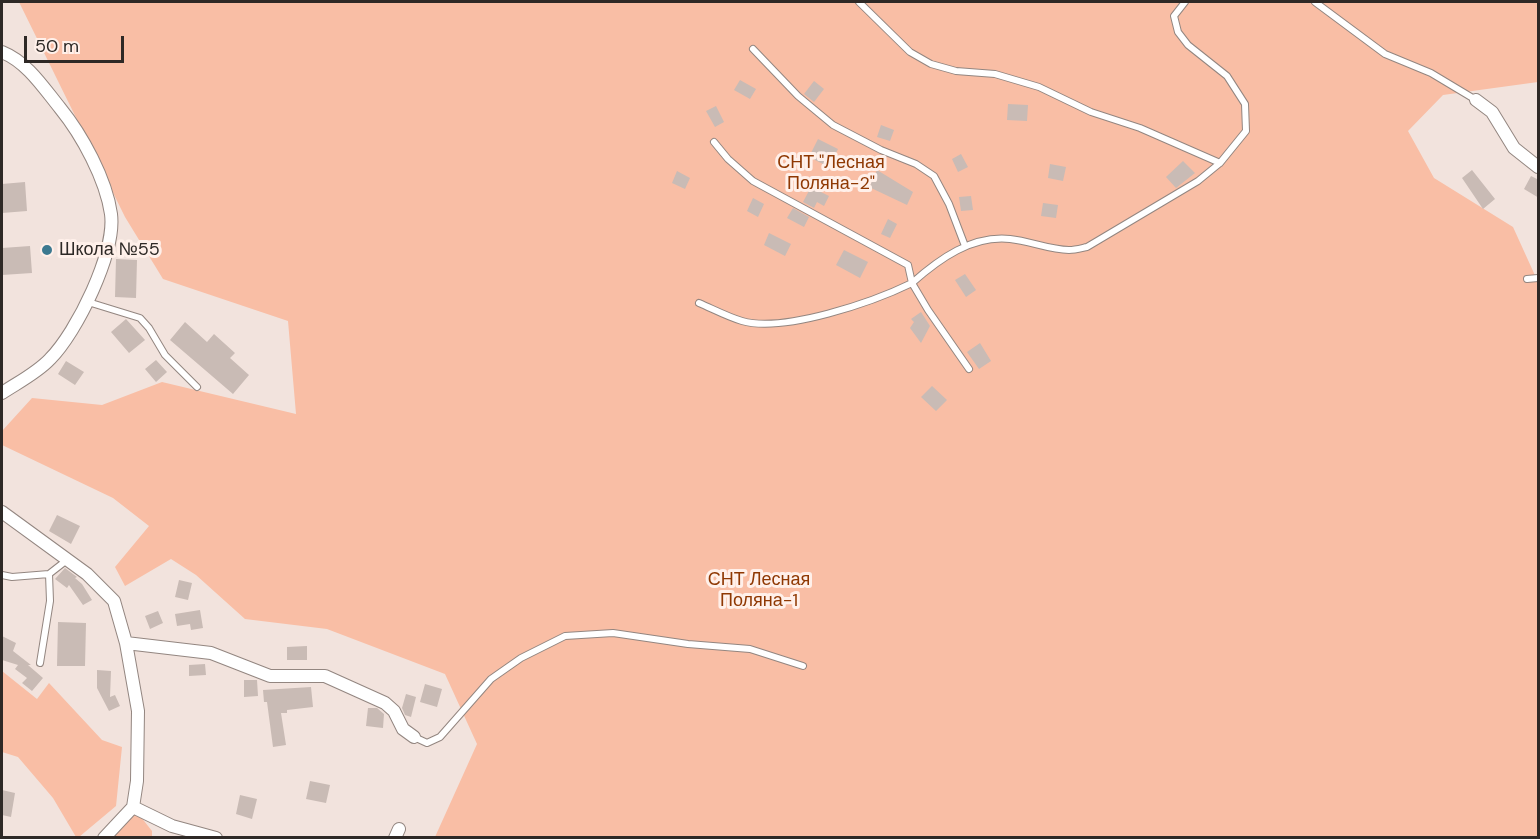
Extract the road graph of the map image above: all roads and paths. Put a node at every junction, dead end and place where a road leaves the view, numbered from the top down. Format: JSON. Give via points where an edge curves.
{"nodes":[{"id":1,"x":859,"y":2,"type":"edge"},
{"id":2,"x":1185,"y":2,"type":"edge"},
{"id":3,"x":1315,"y":2,"type":"edge"},
{"id":4,"x":753,"y":49,"type":"dead end"},
{"id":5,"x":2,"y":52,"type":"edge"},
{"id":6,"x":1476,"y":100,"type":"joint"},
{"id":7,"x":714,"y":142,"type":"dead end"},
{"id":8,"x":1220,"y":164,"type":"junction"},
{"id":9,"x":1539,"y":167,"type":"edge"},
{"id":10,"x":965,"y":246,"type":"junction"},
{"id":11,"x":1539,"y":278,"type":"edge"},
{"id":12,"x":1527,"y":279,"type":"dead end"},
{"id":13,"x":912,"y":283,"type":"junction"},
{"id":14,"x":88,"y":302,"type":"junction"},
{"id":15,"x":699,"y":303,"type":"dead end"},
{"id":16,"x":969,"y":369,"type":"dead end"},
{"id":17,"x":197,"y":387,"type":"dead end"},
{"id":18,"x":2,"y":393,"type":"edge"},
{"id":19,"x":2,"y":512,"type":"edge"},
{"id":20,"x":67,"y":559,"type":"junction"},
{"id":21,"x":49,"y":574,"type":"junction"},
{"id":22,"x":2,"y":575,"type":"edge"},
{"id":23,"x":126,"y":643,"type":"junction"},
{"id":24,"x":40,"y":663,"type":"dead end"},
{"id":25,"x":802,"y":666,"type":"dead end"},
{"id":26,"x":414,"y":737,"type":"joint"},
{"id":27,"x":133,"y":807,"type":"junction"},
{"id":28,"x":104,"y":837,"type":"edge"},
{"id":29,"x":216,"y":837,"type":"edge"}],
"edges":[{"from":1,"to":8,"type":"lane","via":[[910,52],[931,64],[956,71],[995,74],[1039,87]]},
{"from":2,"to":8,"type":"lane","via":[[1174,16],[1178,32],[1227,76],[1245,104],[1246,131]]},
{"from":3,"to":6,"type":"lane","via":[[1384,54],[1431,73]]},
{"from":4,"to":10,"type":"lane","via":[[798,96],[833,125],[934,176]]},
{"from":5,"to":14,"type":"street","via":[[23,64],[69,120],[102,180],[111,216],[109,245]]},
{"from":6,"to":9,"type":"street","via":[[1492,112],[1514,148]]},
{"from":7,"to":13,"type":"lane","via":[[753,181],[908,265]]},
{"from":8,"to":10,"type":"lane","via":[[1087,247],[1069,250],[1009,238]]},
{"from":10,"to":13,"type":"lane","via":[[934,263]]},
{"from":11,"to":12,"type":"lane"},
{"from":13,"to":15,"type":"lane","via":[[849,309],[774,324],[743,321]]},
{"from":13,"to":16,"type":"lane"},
{"from":14,"to":17,"type":"lane","via":[[140,318],[165,355]]},
{"from":14,"to":18,"type":"street","via":[[50,359]]},
{"from":19,"to":20,"type":"street"},
{"from":20,"to":21,"type":"lane"},
{"from":20,"to":23,"type":"street","via":[[114,601]]},
{"from":21,"to":22,"type":"lane"},
{"from":21,"to":24,"type":"lane","via":[[50,601]]},
{"from":23,"to":26,"type":"street","via":[[211,653],[270,676],[325,676],[385,703],[403,729]]},
{"from":23,"to":27,"type":"street","via":[[138,711]]},
{"from":25,"to":26,"type":"lane","via":[[750,649],[613,633],[565,636],[521,658],[491,679],[440,737],[427,743]]},
{"from":27,"to":28,"type":"street"},
{"from":27,"to":29,"type":"street","via":[[172,826]]}]}
